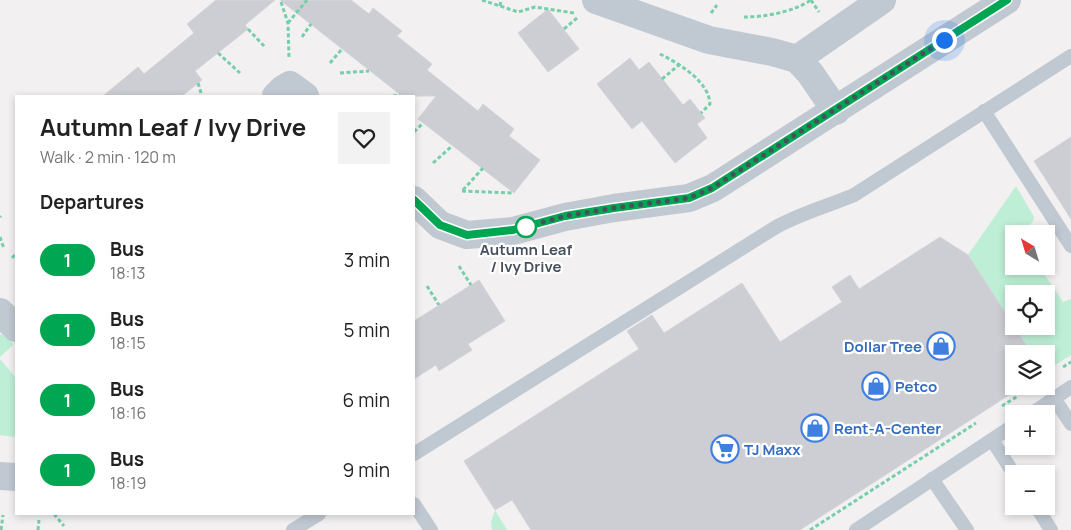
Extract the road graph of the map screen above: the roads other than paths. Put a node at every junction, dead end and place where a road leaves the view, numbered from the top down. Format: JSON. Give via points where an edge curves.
{"nodes":[{"id":1,"x":596,"y":0,"type":"edge"},
{"id":2,"x":882,"y":0,"type":"edge"},
{"id":3,"x":1007,"y":0,"type":"edge"},
{"id":4,"x":1071,"y":56,"type":"edge"},
{"id":5,"x":797,"y":59,"type":"junction"},
{"id":6,"x":836,"y":110,"type":"junction"},
{"id":7,"x":984,"y":111,"type":"junction"},
{"id":8,"x":419,"y":215,"type":"edge"},
{"id":9,"x":1071,"y":246,"type":"edge"},
{"id":10,"x":0,"y":312,"type":"edge"},
{"id":11,"x":15,"y":327,"type":"edge"},
{"id":12,"x":1071,"y":387,"type":"edge"},
{"id":13,"x":1054,"y":398,"type":"junction"},
{"id":14,"x":1044,"y":405,"type":"edge"},
{"id":15,"x":1071,"y":424,"type":"edge"},
{"id":16,"x":1005,"y":431,"type":"edge"},
{"id":17,"x":992,"y":440,"type":"junction"},
{"id":18,"x":415,"y":453,"type":"edge"},
{"id":19,"x":1008,"y":465,"type":"edge"},
{"id":20,"x":0,"y":476,"type":"edge"},
{"id":21,"x":15,"y":477,"type":"edge"},
{"id":22,"x":932,"y":479,"type":"junction"},
{"id":23,"x":415,"y":506,"type":"edge"},
{"id":24,"x":317,"y":515,"type":"edge"},
{"id":25,"x":1042,"y":515,"type":"edge"},
{"id":26,"x":874,"y":518,"type":"junction"},
{"id":27,"x":293,"y":530,"type":"edge"},
{"id":28,"x":431,"y":530,"type":"edge"},
{"id":29,"x":856,"y":530,"type":"edge"},
{"id":30,"x":882,"y":530,"type":"edge"},
{"id":31,"x":967,"y":530,"type":"edge"},
{"id":32,"x":1051,"y":530,"type":"edge"}],
"edges":[{"from":1,"to":5,"type":"street","via":[[709,40]]},
{"from":2,"to":5,"type":"street"},
{"from":3,"to":6,"type":"street"},
{"from":4,"to":7,"type":"lane"},
{"from":5,"to":6,"type":"street"},
{"from":6,"to":8,"type":"street","via":[[712,188],[689,198],[604,209],[513,230],[467,235]]},
{"from":7,"to":9,"type":"lane"},
{"from":7,"to":18,"type":"lane","via":[[854,195],[798,215],[776,227]]},
{"from":10,"to":11,"type":"street"},
{"from":12,"to":13,"type":"lane"},
{"from":13,"to":14,"type":"lane"},
{"from":13,"to":15,"type":"lane"},
{"from":16,"to":17,"type":"lane"},
{"from":17,"to":19,"type":"lane"},
{"from":17,"to":22,"type":"lane"},
{"from":20,"to":21,"type":"street"},
{"from":22,"to":26,"type":"lane"},
{"from":22,"to":31,"type":"lane"},
{"from":23,"to":28,"type":"lane"},
{"from":24,"to":27,"type":"lane"},
{"from":25,"to":32,"type":"lane"},
{"from":26,"to":29,"type":"lane"},
{"from":26,"to":30,"type":"lane"}]}
